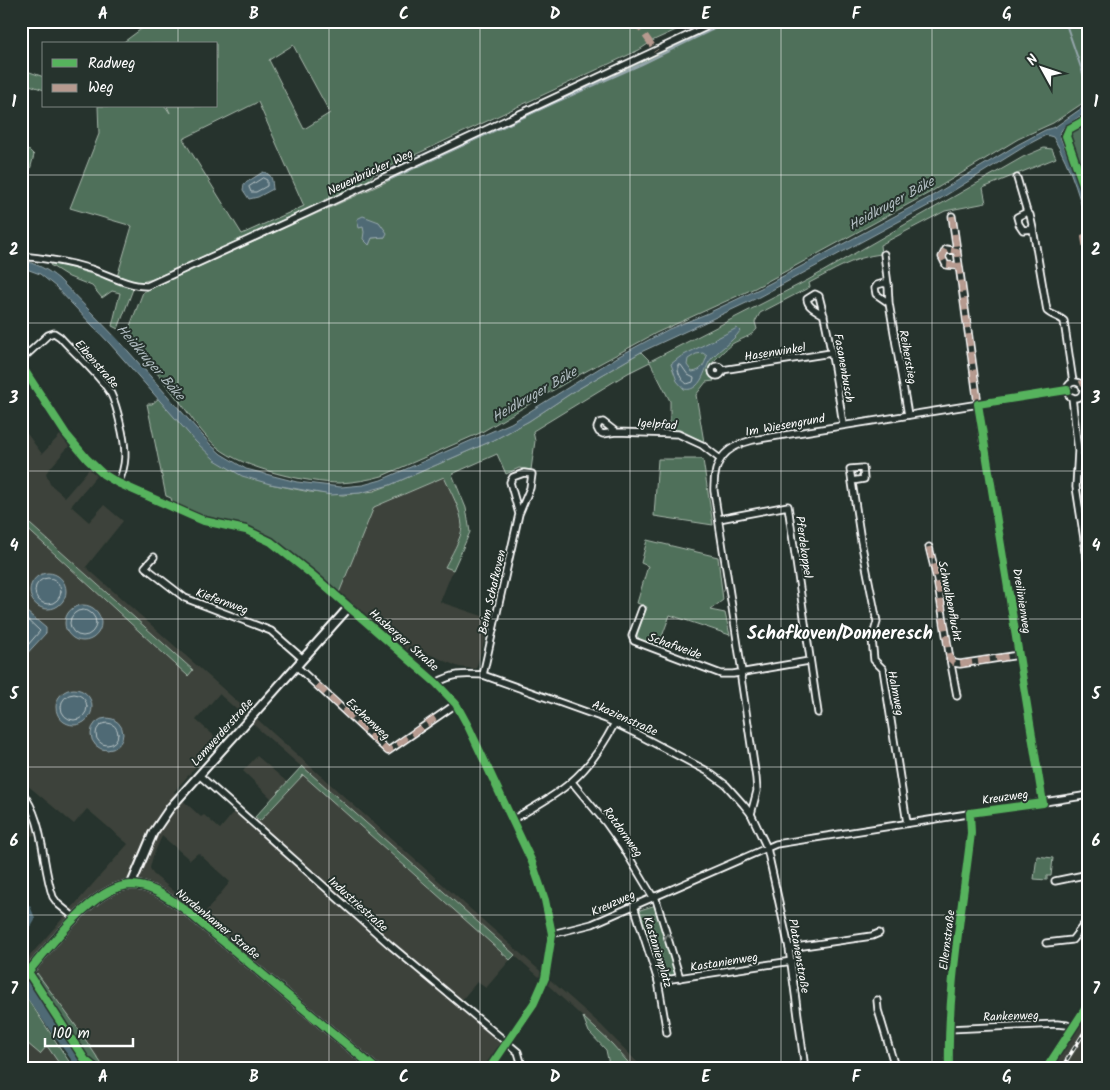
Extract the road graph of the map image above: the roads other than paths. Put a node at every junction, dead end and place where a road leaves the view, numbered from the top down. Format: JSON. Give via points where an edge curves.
{"nodes":[{"id":1,"x":719,"y":21,"type":"edge"},
{"id":2,"x":1017,"y":178,"type":"dead end"},
{"id":3,"x":1027,"y":212,"type":"junction"},
{"id":4,"x":952,"y":216,"type":"dead end"},
{"id":5,"x":1033,"y":229,"type":"junction"},
{"id":6,"x":957,"y":251,"type":"junction"},
{"id":7,"x":884,"y":254,"type":"dead end"},
{"id":8,"x":21,"y":256,"type":"edge"},
{"id":9,"x":958,"y":266,"type":"junction"},
{"id":10,"x":888,"y":285,"type":"junction"},
{"id":11,"x":889,"y":303,"type":"junction"},
{"id":12,"x":824,"y":315,"type":"dead end"},
{"id":13,"x":831,"y":353,"type":"junction"},
{"id":14,"x":21,"y":360,"type":"edge"},
{"id":15,"x":21,"y":365,"type":"edge"},
{"id":16,"x":722,"y":370,"type":"dead end"},
{"id":17,"x":1073,"y":382,"type":"junction"},
{"id":18,"x":1067,"y":390,"type":"junction"},
{"id":19,"x":1072,"y":397,"type":"junction"},
{"id":20,"x":978,"y":404,"type":"junction"},
{"id":21,"x":908,"y":416,"type":"junction"},
{"id":22,"x":843,"y":425,"type":"junction"},
{"id":23,"x":616,"y":432,"type":"dead end"},
{"id":24,"x":720,"y":459,"type":"junction"},
{"id":25,"x":852,"y":481,"type":"dead end"},
{"id":26,"x":118,"y":483,"type":"junction"},
{"id":27,"x":519,"y":514,"type":"junction"},
{"id":28,"x":718,"y":519,"type":"junction"},
{"id":29,"x":930,"y":547,"type":"dead end"},
{"id":30,"x":154,"y":557,"type":"dead end"},
{"id":31,"x":1089,"y":571,"type":"edge"},
{"id":32,"x":349,"y":607,"type":"junction"},
{"id":33,"x":642,"y":609,"type":"dead end"},
{"id":34,"x":1019,"y":655,"type":"junction"},
{"id":35,"x":303,"y":659,"type":"junction"},
{"id":36,"x":950,"y":659,"type":"junction"},
{"id":37,"x":810,"y":661,"type":"junction"},
{"id":38,"x":296,"y":666,"type":"junction"},
{"id":39,"x":742,"y":672,"type":"junction"},
{"id":40,"x":483,"y":675,"type":"junction"},
{"id":41,"x":436,"y":683,"type":"junction"},
{"id":42,"x":957,"y":696,"type":"dead end"},
{"id":43,"x":456,"y":704,"type":"junction"},
{"id":44,"x":818,"y":713,"type":"dead end"},
{"id":45,"x":615,"y":723,"type":"junction"},
{"id":46,"x":199,"y":775,"type":"junction"},
{"id":47,"x":572,"y":782,"type":"junction"},
{"id":48,"x":21,"y":791,"type":"edge"},
{"id":49,"x":1089,"y":795,"type":"edge"},
{"id":50,"x":1043,"y":803,"type":"junction"},
{"id":51,"x":751,"y":814,"type":"junction"},
{"id":52,"x":970,"y":814,"type":"junction"},
{"id":53,"x":512,"y":820,"type":"junction"},
{"id":54,"x":907,"y":823,"type":"junction"},
{"id":55,"x":767,"y":848,"type":"junction"},
{"id":56,"x":1089,"y":874,"type":"edge"},
{"id":57,"x":1055,"y":881,"type":"dead end"},
{"id":58,"x":131,"y":885,"type":"junction"},
{"id":59,"x":654,"y":896,"type":"junction"},
{"id":60,"x":634,"y":906,"type":"junction"},
{"id":61,"x":75,"y":918,"type":"junction"},
{"id":62,"x":1089,"y":918,"type":"edge"},
{"id":63,"x":879,"y":933,"type":"dead end"},
{"id":64,"x":552,"y":934,"type":"junction"},
{"id":65,"x":1046,"y":943,"type":"dead end"},
{"id":66,"x":789,"y":948,"type":"junction"},
{"id":67,"x":792,"y":961,"type":"junction"},
{"id":68,"x":680,"y":978,"type":"junction"},
{"id":69,"x":21,"y":980,"type":"edge"},
{"id":70,"x":658,"y":982,"type":"junction"},
{"id":71,"x":878,"y":1000,"type":"dead end"},
{"id":72,"x":1089,"y":1002,"type":"edge"},
{"id":73,"x":1073,"y":1028,"type":"junction"},
{"id":74,"x":949,"y":1029,"type":"junction"},
{"id":75,"x":667,"y":1033,"type":"dead end"},
{"id":76,"x":507,"y":1042,"type":"junction"},
{"id":77,"x":376,"y":1069,"type":"edge"},
{"id":78,"x":489,"y":1069,"type":"edge"},
{"id":79,"x":523,"y":1069,"type":"edge"},
{"id":80,"x":805,"y":1069,"type":"edge"},
{"id":81,"x":876,"y":1069,"type":"edge"},
{"id":82,"x":949,"y":1069,"type":"edge"},
{"id":83,"x":1046,"y":1069,"type":"edge"}],
"edges":[{"from":1,"to":8,"type":"street","name":"Neuenbrücker Weg","via":[[147,286],[136,286],[51,259]]},
{"from":2,"to":3,"type":"street"},
{"from":3,"to":5,"type":"street"},
{"from":3,"to":5,"type":"street","via":[[1017,217],[1019,224],[1023,230]]},
{"from":4,"to":6,"type":"street","name":"Dreilinienweg"},
{"from":5,"to":17,"type":"street","via":[[1046,311],[1064,321]]},
{"from":6,"to":9,"type":"street","name":"Dreilinienweg"},
{"from":6,"to":9,"type":"street","via":[[946,249],[942,257],[946,265]]},
{"from":7,"to":10,"type":"street","name":"Reiherstieg"},
{"from":9,"to":20,"type":"street","name":"Dreilinienweg"},
{"from":10,"to":11,"type":"street","name":"Reiherstieg"},
{"from":10,"to":11,"type":"street","name":"Reiherstieg","via":[[884,283],[875,288],[876,294]]},
{"from":11,"to":21,"type":"street","name":"Reiherstieg"},
{"from":12,"to":13,"type":"street","name":"Fasanenbusch"},
{"from":13,"to":16,"type":"street","name":"Hasenwinkel"},
{"from":13,"to":22,"type":"street","name":"Fasanenbusch"},
{"from":14,"to":26,"type":"street","name":"Eibenstraße","via":[[54,333],[110,393],[117,409],[126,452],[124,472]]},
{"from":15,"to":26,"type":"street","name":"Hasberger Straße","via":[[66,434],[87,459]]},
{"from":17,"to":18,"type":"street"},
{"from":17,"to":19,"type":"street","via":[[1079,383],[1082,389],[1078,396]]},
{"from":18,"to":19,"type":"street"},
{"from":18,"to":20,"type":"street","name":"Im Wiesengrund"},
{"from":19,"to":31,"type":"street","via":[[1078,451],[1076,488]]},
{"from":20,"to":21,"type":"street","name":"Im Wiesengrund"},
{"from":20,"to":34,"type":"street","name":"Dreilinienweg"},
{"from":21,"to":22,"type":"street","name":"Im Wiesengrund"},
{"from":22,"to":24,"type":"street","name":"Im Wiesengrund","via":[[741,443]]},
{"from":23,"to":24,"type":"street","name":"Igelpfad","via":[[678,434],[702,445]]},
{"from":24,"to":28,"type":"street","via":[[714,478]]},
{"from":25,"to":54,"type":"street","name":"Halmweg","via":[[877,622],[872,639],[874,660],[883,669]]},
{"from":26,"to":32,"type":"street","name":"Hasberger Straße","via":[[204,521],[246,530],[264,538],[288,554]]},
{"from":27,"to":27,"type":"street","name":"Beim Schafkoven","via":[[530,488],[532,474],[524,473],[513,477],[510,482]]},
{"from":27,"to":40,"type":"street","name":"Beim Schafkoven"},
{"from":28,"to":37,"type":"street","name":"Pferdekoppel","via":[[788,506]]},
{"from":28,"to":39,"type":"street"},
{"from":29,"to":36,"type":"street","name":"Schwalbenflucht"},
{"from":30,"to":35,"type":"street","name":"Kiefernweg","via":[[145,567],[176,592],[271,632]]},
{"from":32,"to":35,"type":"street","name":"Lemwerderstraße"},
{"from":32,"to":41,"type":"street","name":"Hasberger Straße"},
{"from":33,"to":39,"type":"street","name":"Schafweide","via":[[632,636],[634,642],[721,674]]},
{"from":34,"to":36,"type":"street","name":"Schwalbenflucht","via":[[960,664]]},
{"from":34,"to":50,"type":"street","name":"Dreilinienweg"},
{"from":35,"to":38,"type":"street","name":"Lemwerderstraße"},
{"from":36,"to":42,"type":"street","name":"Schwalbenflucht"},
{"from":37,"to":39,"type":"street"},
{"from":37,"to":44,"type":"street","name":"Pferdekoppel"},
{"from":38,"to":43,"type":"street","name":"Eschenweg","via":[[388,751]]},
{"from":38,"to":46,"type":"street","name":"Lemwerderstraße"},
{"from":39,"to":51,"type":"street","via":[[740,678],[757,790]]},
{"from":40,"to":41,"type":"street","name":"Akazienstraße","via":[[451,676]]},
{"from":40,"to":45,"type":"street","name":"Akazienstraße"},
{"from":41,"to":43,"type":"street","name":"Hasberger Straße"},
{"from":43,"to":53,"type":"street","name":"Hasberger Straße"},
{"from":45,"to":47,"type":"street","via":[[600,749]]},
{"from":45,"to":51,"type":"street","name":"Akazienstraße","via":[[707,771],[726,785]]},
{"from":46,"to":58,"type":"street","name":"Lemwerderstraße","via":[[159,823]]},
{"from":46,"to":76,"type":"street","name":"Industriestraße","via":[[390,945]]},
{"from":47,"to":53,"type":"street"},
{"from":47,"to":59,"type":"street","name":"Rotdornweg","via":[[623,846]]},
{"from":48,"to":61,"type":"street","via":[[33,811],[53,897]]},
{"from":49,"to":50,"type":"street","name":"Kreuzweg"},
{"from":50,"to":52,"type":"street","name":"Kreuzweg"},
{"from":51,"to":55,"type":"street","name":"Akazienstraße"},
{"from":52,"to":54,"type":"street","name":"Kreuzweg"},
{"from":52,"to":74,"type":"street","name":"Ellernstraße"},
{"from":53,"to":64,"type":"street","name":"Hasberger Straße","via":[[538,878]]},
{"from":54,"to":55,"type":"street","name":"Kreuzweg"},
{"from":55,"to":59,"type":"street","name":"Kreuzweg"},
{"from":55,"to":66,"type":"street","name":"Platanenstraße"},
{"from":56,"to":57,"type":"street"},
{"from":58,"to":61,"type":"street","via":[[113,888]]},
{"from":58,"to":77,"type":"street","name":"Nordenhamer Straße","via":[[151,889],[183,908]]},
{"from":59,"to":60,"type":"street","name":"Kreuzweg"},
{"from":68,"to":59,"type":"street","name":"Kastanienplatz","one_way":true},
{"from":60,"to":64,"type":"street","name":"Kreuzweg","via":[[592,924]]},
{"from":60,"to":70,"type":"street","name":"Kastanienplatz"},
{"from":61,"to":69,"type":"street"},
{"from":62,"to":65,"type":"street","via":[[1072,940]]},
{"from":63,"to":66,"type":"street"},
{"from":64,"to":76,"type":"street","name":"Hasberger Straße","via":[[548,967],[541,988]]},
{"from":66,"to":67,"type":"street","name":"Platanenstraße"},
{"from":67,"to":68,"type":"street","name":"Kastanienweg"},
{"from":67,"to":80,"type":"street","name":"Platanenstraße"},
{"from":68,"to":70,"type":"street","name":"Kastanienweg"},
{"from":70,"to":75,"type":"street","name":"Kastanienplatz"},
{"from":71,"to":81,"type":"street","via":[[894,1068]]},
{"from":72,"to":73,"type":"street"},
{"from":73,"to":74,"type":"street","name":"Rankenweg","via":[[1058,1024]]},
{"from":73,"to":83,"type":"street"},
{"from":74,"to":82,"type":"street","name":"Ellernstraße"},
{"from":76,"to":78,"type":"street","name":"Hasberger Straße"},
{"from":76,"to":79,"type":"street","via":[[518,1052]]}]}
